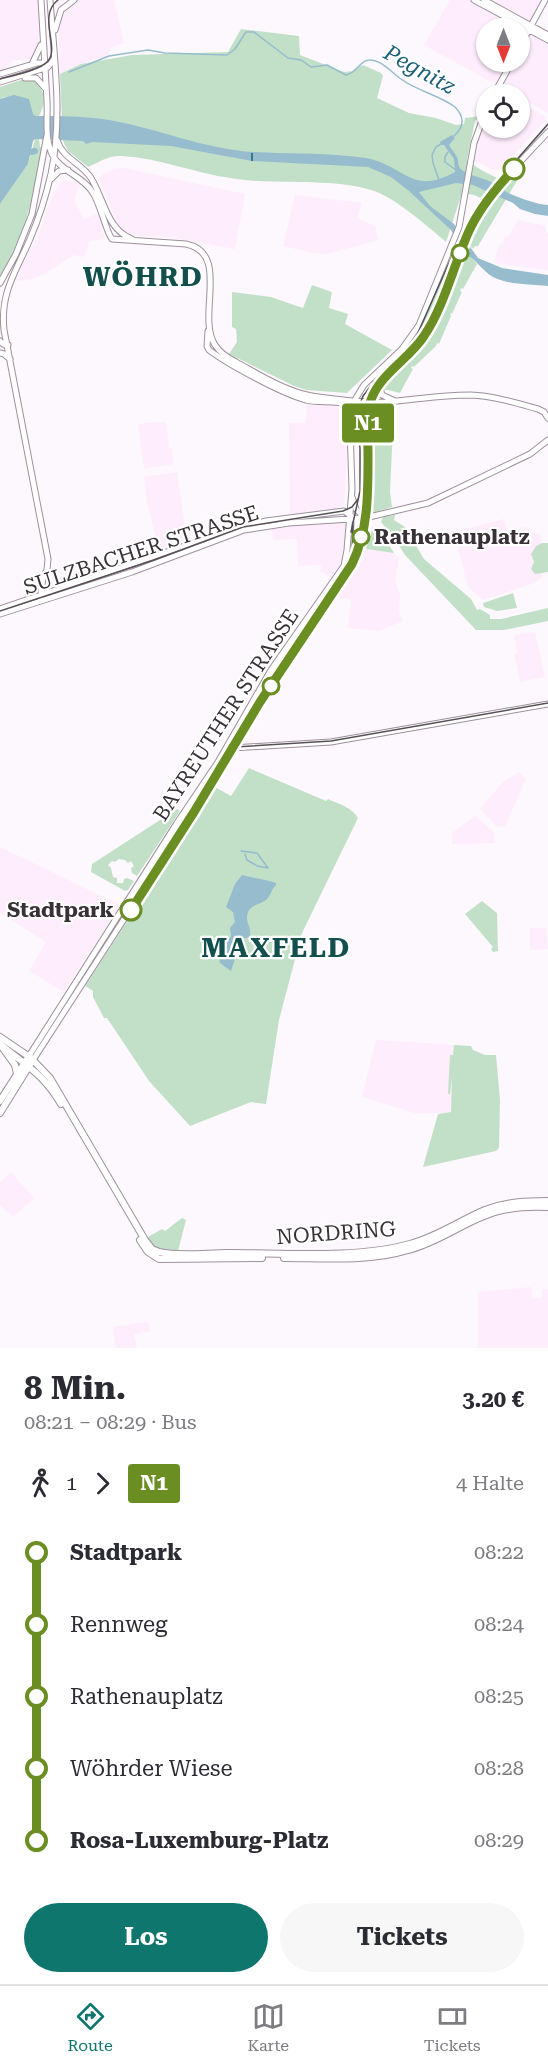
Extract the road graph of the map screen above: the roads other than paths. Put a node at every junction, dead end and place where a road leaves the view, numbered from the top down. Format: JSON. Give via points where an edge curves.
{"nodes":[{"id":1,"x":41,"y":0,"type":"edge"},
{"id":2,"x":50,"y":0,"type":"edge"},
{"id":3,"x":75,"y":0,"type":"edge"},
{"id":4,"x":474,"y":0,"type":"edge"},
{"id":5,"x":484,"y":0,"type":"edge"},
{"id":6,"x":545,"y":0,"type":"edge"},
{"id":7,"x":68,"y":3,"type":"junction"},
{"id":8,"x":42,"y":14,"type":"junction"},
{"id":9,"x":510,"y":18,"type":"edge"},
{"id":10,"x":514,"y":18,"type":"edge"},
{"id":11,"x":530,"y":28,"type":"junction"},
{"id":12,"x":548,"y":34,"type":"edge"},
{"id":13,"x":53,"y":37,"type":"junction"},
{"id":14,"x":43,"y":38,"type":"junction"},
{"id":15,"x":548,"y":40,"type":"edge"},
{"id":16,"x":55,"y":58,"type":"junction"},
{"id":17,"x":32,"y":64,"type":"junction"},
{"id":18,"x":47,"y":66,"type":"junction"},
{"id":19,"x":56,"y":71,"type":"junction"},
{"id":20,"x":0,"y":74,"type":"edge"},
{"id":21,"x":3,"y":82,"type":"edge"},
{"id":22,"x":46,"y":90,"type":"junction"},
{"id":23,"x":548,"y":132,"type":"edge"},
{"id":24,"x":476,"y":138,"type":"edge"},
{"id":25,"x":57,"y":139,"type":"junction"},
{"id":26,"x":47,"y":141,"type":"junction"},
{"id":27,"x":54,"y":156,"type":"junction"},
{"id":28,"x":68,"y":157,"type":"junction"},
{"id":29,"x":42,"y":164,"type":"junction"},
{"id":30,"x":69,"y":170,"type":"junction"},
{"id":31,"x":50,"y":180,"type":"junction"},
{"id":32,"x":39,"y":184,"type":"junction"},
{"id":33,"x":47,"y":189,"type":"junction"},
{"id":34,"x":466,"y":196,"type":"junction"},
{"id":35,"x":475,"y":220,"type":"junction"},
{"id":36,"x":108,"y":222,"type":"junction"},
{"id":37,"x":134,"y":240,"type":"junction"},
{"id":38,"x":7,"y":272,"type":"junction"},
{"id":39,"x":9,"y":283,"type":"junction"},
{"id":40,"x":0,"y":284,"type":"edge"},
{"id":41,"x":209,"y":320,"type":"junction"},
{"id":42,"x":0,"y":341,"type":"edge"},
{"id":43,"x":8,"y":345,"type":"junction"},
{"id":44,"x":0,"y":351,"type":"edge"},
{"id":45,"x":10,"y":359,"type":"junction"},
{"id":46,"x":379,"y":385,"type":"junction"},
{"id":47,"x":355,"y":400,"type":"junction"},
{"id":48,"x":370,"y":401,"type":"junction"},
{"id":49,"x":396,"y":401,"type":"junction"},
{"id":50,"x":352,"y":408,"type":"junction"},
{"id":51,"x":548,"y":417,"type":"edge"},
{"id":52,"x":368,"y":437,"type":"junction"},
{"id":53,"x":548,"y":440,"type":"edge"},
{"id":54,"x":352,"y":496,"type":"junction"},
{"id":55,"x":349,"y":517,"type":"junction"},
{"id":56,"x":365,"y":518,"type":"junction"},
{"id":57,"x":356,"y":519,"type":"junction"},
{"id":58,"x":355,"y":559,"type":"junction"},
{"id":59,"x":40,"y":598,"type":"junction"},
{"id":60,"x":0,"y":609,"type":"edge"},
{"id":61,"x":0,"y":614,"type":"edge"},
{"id":62,"x":548,"y":704,"type":"edge"},
{"id":63,"x":243,"y":729,"type":"junction"},
{"id":64,"x":231,"y":745,"type":"junction"},
{"id":65,"x":256,"y":746,"type":"junction"},
{"id":66,"x":125,"y":903,"type":"junction"},
{"id":67,"x":134,"y":905,"type":"junction"},
{"id":68,"x":0,"y":1037,"type":"edge"},
{"id":69,"x":0,"y":1044,"type":"edge"},
{"id":70,"x":29,"y":1061,"type":"junction"},
{"id":71,"x":17,"y":1074,"type":"junction"},
{"id":72,"x":0,"y":1101,"type":"edge"},
{"id":73,"x":0,"y":1113,"type":"edge"},
{"id":74,"x":548,"y":1201,"type":"edge"},
{"id":75,"x":548,"y":1207,"type":"edge"}],
"edges":[{"from":1,"to":8,"type":"main road"},
{"from":2,"to":7,"type":"main road"},
{"from":2,"to":8,"type":"main road"},
{"from":2,"to":13,"type":"main road"},
{"from":3,"to":7,"type":"main road"},
{"from":4,"to":9,"type":"main road"},
{"from":5,"to":10,"type":"main road"},
{"from":6,"to":11,"type":"main road"},
{"from":7,"to":13,"type":"main road","via":[[59,14]]},
{"from":8,"to":14,"type":"main road"},
{"from":11,"to":12,"type":"main road"},
{"from":11,"to":15,"type":"main road"},
{"from":13,"to":16,"type":"main road"},
{"from":14,"to":17,"type":"main road"},
{"from":14,"to":18,"type":"main road"},
{"from":16,"to":18,"type":"main road"},
{"from":16,"to":19,"type":"main road"},
{"from":17,"to":18,"type":"main road"},
{"from":17,"to":20,"type":"main road"},
{"from":18,"to":19,"type":"main road"},
{"from":18,"to":21,"type":"main road"},
{"from":18,"to":22,"type":"main road"},
{"from":19,"to":25,"type":"main road"},
{"from":21,"to":22,"type":"main road","via":[[34,77]]},
{"from":22,"to":26,"type":"main road"},
{"from":23,"to":35,"type":"main road","via":[[503,180]]},
{"from":24,"to":34,"type":"main road"},
{"from":25,"to":27,"type":"main road"},
{"from":25,"to":28,"type":"main road"},
{"from":26,"to":27,"type":"main road"},
{"from":26,"to":29,"type":"main road"},
{"from":27,"to":28,"type":"main road"},
{"from":27,"to":29,"type":"main road"},
{"from":27,"to":30,"type":"main road"},
{"from":27,"to":31,"type":"main road"},
{"from":28,"to":36,"type":"main road","via":[[91,179]]},
{"from":29,"to":32,"type":"main road"},
{"from":30,"to":31,"type":"main road","via":[[59,171]]},
{"from":30,"to":36,"type":"main road","via":[[93,192]]},
{"from":31,"to":33,"type":"main road"},
{"from":32,"to":33,"type":"main road","via":[[44,182]]},
{"from":32,"to":38,"type":"main road","via":[[27,229]]},
{"from":33,"to":39,"type":"main road","via":[[32,235]]},
{"from":34,"to":35,"type":"main road","via":[[466,216]]},
{"from":34,"to":47,"type":"main road","via":[[450,251],[415,333],[364,385]]},
{"from":35,"to":46,"type":"main road","via":[[425,336]]},
{"from":36,"to":37,"type":"main road"},
{"from":36,"to":37,"type":"main road","via":[[108,236],[113,240]]},
{"from":37,"to":41,"type":"main road","via":[[194,246],[205,255],[209,263]]},
{"from":38,"to":39,"type":"main road"},
{"from":38,"to":40,"type":"main road"},
{"from":39,"to":43,"type":"main road","via":[[3,312]]},
{"from":41,"to":47,"type":"main road","via":[[213,342],[228,358],[296,391]]},
{"from":41,"to":50,"type":"main road","via":[[207,347],[215,354],[293,396]]},
{"from":42,"to":43,"type":"main road"},
{"from":43,"to":44,"type":"main road"},
{"from":43,"to":45,"type":"main road"},
{"from":44,"to":45,"type":"main road"},
{"from":45,"to":59,"type":"main road","via":[[48,558]]},
{"from":46,"to":48,"type":"main road"},
{"from":46,"to":49,"type":"main road","via":[[382,394]]},
{"from":47,"to":48,"type":"main road"},
{"from":47,"to":50,"type":"main road"},
{"from":47,"to":52,"type":"main road","via":[[362,408]]},
{"from":48,"to":49,"type":"main road"},
{"from":48,"to":52,"type":"main road"},
{"from":49,"to":51,"type":"main road","via":[[486,396],[538,409]]},
{"from":50,"to":54,"type":"main road"},
{"from":52,"to":56,"type":"main road"},
{"from":53,"to":56,"type":"main road","name":"SULZBACHER STRASSE","via":[[534,452],[428,503]]},
{"from":54,"to":55,"type":"main road"},
{"from":54,"to":56,"type":"main road","via":[[356,509]]},
{"from":55,"to":57,"type":"main road","name":"SULZBACHER STRASSE"},
{"from":55,"to":59,"type":"main road","name":"SULZBACHER STRASSE","via":[[244,530],[135,571]]},
{"from":55,"to":64,"type":"main road","name":"BAYREUTHER STRASSE","via":[[342,570],[271,670]]},
{"from":56,"to":57,"type":"main road","name":"SULZBACHER STRASSE"},
{"from":56,"to":58,"type":"main road","name":"BAYREUTHER STRASSE"},
{"from":57,"to":58,"type":"main road"},
{"from":58,"to":63,"type":"main road","name":"BAYREUTHER STRASSE"},
{"from":59,"to":60,"type":"main road","name":"SULZBACHER STRASSE"},
{"from":59,"to":61,"type":"main road","name":"SULZBACHER STRASSE"},
{"from":62,"to":65,"type":"main road","via":[[332,742]]},
{"from":63,"to":64,"type":"main road","name":"BAYREUTHER STRASSE"},
{"from":63,"to":65,"type":"main road","via":[[245,741]]},
{"from":64,"to":65,"type":"main road"},
{"from":64,"to":66,"type":"main road","name":"BAYREUTHER STRASSE"},
{"from":64,"to":67,"type":"main road","name":"BAYREUTHER STRASSE"},
{"from":66,"to":67,"type":"main road"},
{"from":66,"to":70,"type":"main road","name":"BAYREUTHER STRASSE"},
{"from":67,"to":70,"type":"main road","name":"BAYREUTHER STRASSE"},
{"from":68,"to":70,"type":"main road"},
{"from":69,"to":70,"type":"main road"},
{"from":69,"to":71,"type":"main road"},
{"from":70,"to":71,"type":"main road"},
{"from":70,"to":73,"type":"main road"},
{"from":70,"to":74,"type":"main road","name":"NORDRING","via":[[48,1074],[56,1086],[145,1240],[153,1250],[166,1254],[374,1251],[424,1240],[498,1206]]},
{"from":70,"to":75,"type":"main road","name":"NORDRING","via":[[57,1097],[146,1250],[161,1259],[380,1256],[426,1245],[494,1212]]},
{"from":71,"to":72,"type":"main road"}]}
